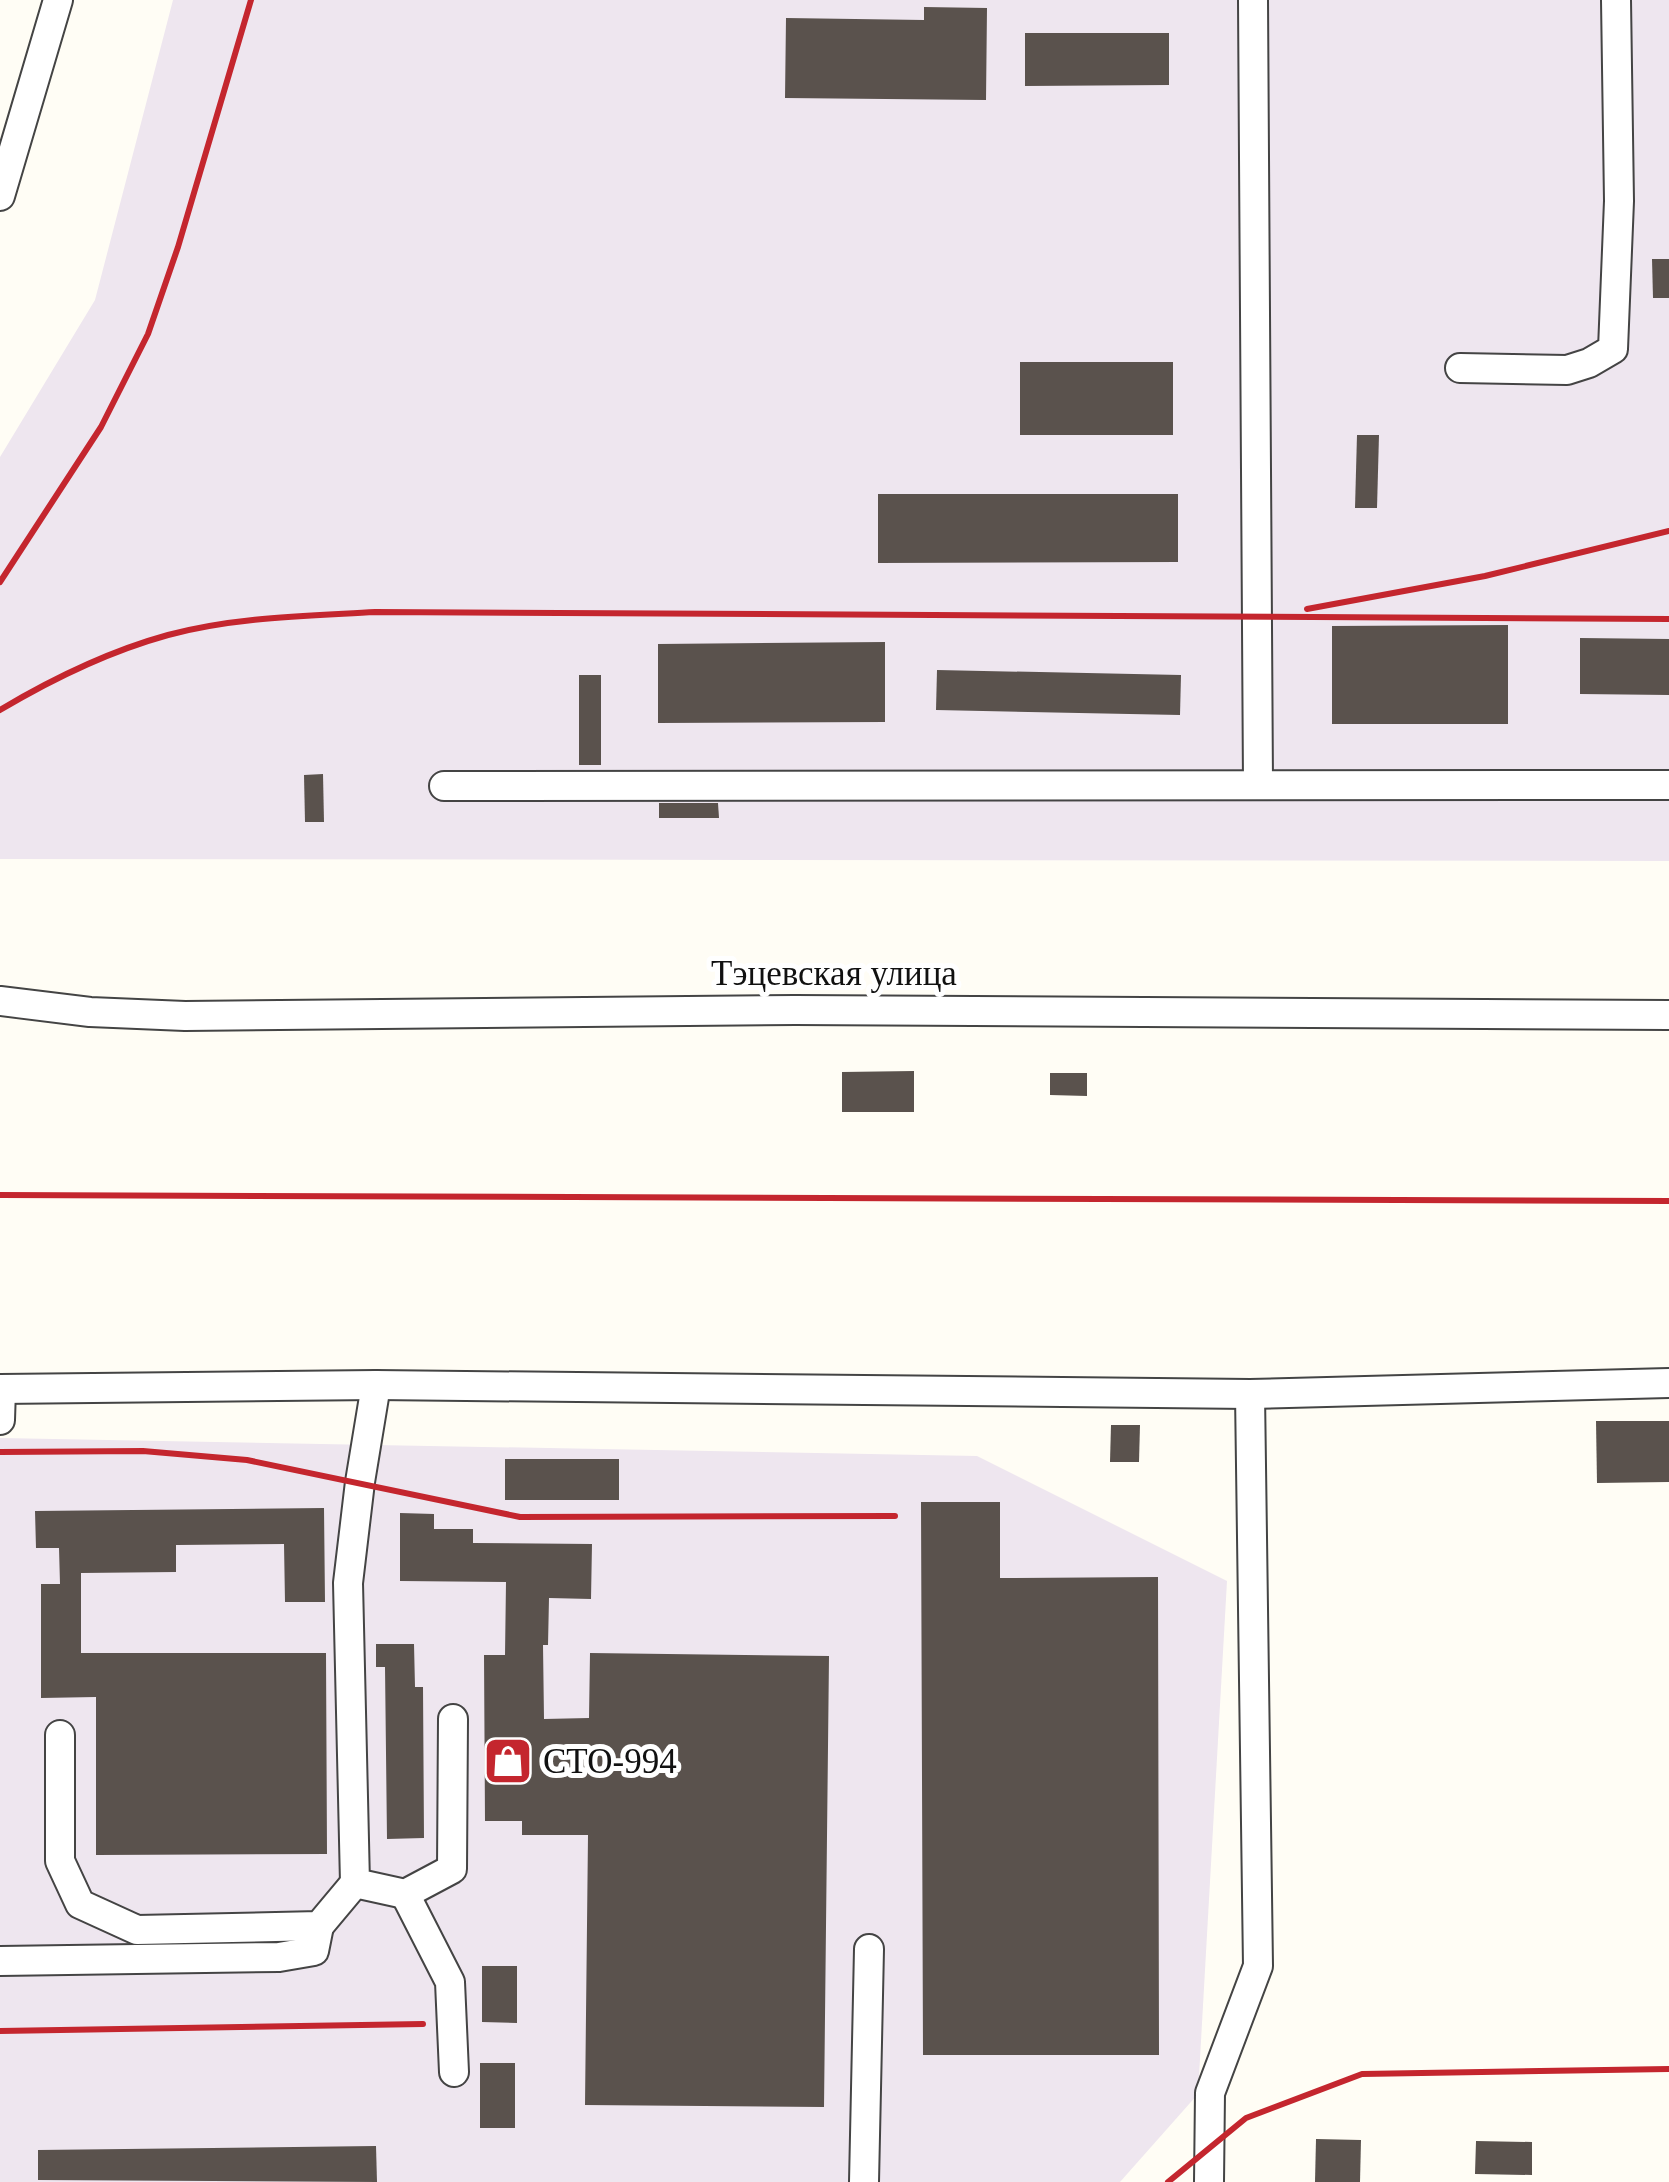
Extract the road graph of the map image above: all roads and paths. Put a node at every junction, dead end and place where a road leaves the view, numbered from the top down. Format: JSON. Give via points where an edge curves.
{"nodes":[{"id":1,"x":58,"y":0,"type":"edge"},
{"id":2,"x":1253,"y":0,"type":"edge"},
{"id":3,"x":1616,"y":0,"type":"edge"},
{"id":4,"x":0,"y":196,"type":"edge"},
{"id":5,"x":1460,"y":368,"type":"dead end"},
{"id":6,"x":1258,"y":783,"type":"junction"},
{"id":7,"x":1669,"y":784,"type":"edge"},
{"id":8,"x":444,"y":786,"type":"dead end"},
{"id":9,"x":0,"y":1001,"type":"edge"},
{"id":10,"x":1669,"y":1015,"type":"edge"},
{"id":11,"x":1669,"y":1383,"type":"edge"},
{"id":12,"x":376,"y":1386,"type":"junction"},
{"id":13,"x":0,"y":1389,"type":"edge"},
{"id":14,"x":1250,"y":1394,"type":"junction"},
{"id":15,"x":0,"y":1420,"type":"edge"},
{"id":16,"x":453,"y":1719,"type":"dead end"},
{"id":17,"x":60,"y":1735,"type":"dead end"},
{"id":18,"x":355,"y":1883,"type":"junction"},
{"id":19,"x":405,"y":1894,"type":"junction"},
{"id":20,"x":319,"y":1926,"type":"junction"},
{"id":21,"x":868,"y":1949,"type":"dead end"},
{"id":22,"x":0,"y":1960,"type":"edge"},
{"id":23,"x":454,"y":2072,"type":"dead end"},
{"id":24,"x":864,"y":2182,"type":"edge"},
{"id":25,"x":1209,"y":2182,"type":"edge"}],
"edges":[{"from":1,"to":4,"type":"street"},
{"from":2,"to":6,"type":"street"},
{"from":3,"to":5,"type":"street","via":[[1620,201],[1613,348],[1567,370]]},
{"from":6,"to":7,"type":"street"},
{"from":6,"to":8,"type":"street"},
{"from":9,"to":10,"type":"street","name":"Тэцевская улица","via":[[186,1016],[795,1010]]},
{"from":11,"to":14,"type":"street"},
{"from":12,"to":13,"type":"street"},
{"from":12,"to":14,"type":"street"},
{"from":12,"to":18,"type":"street","via":[[348,1584]]},
{"from":13,"to":15,"type":"street"},
{"from":14,"to":25,"type":"street","via":[[1258,1966],[1210,2093]]},
{"from":16,"to":19,"type":"street","via":[[452,1869]]},
{"from":17,"to":20,"type":"street","via":[[60,1861],[80,1904],[137,1930]]},
{"from":18,"to":19,"type":"street"},
{"from":18,"to":20,"type":"street"},
{"from":19,"to":23,"type":"street","via":[[450,1982]]},
{"from":20,"to":22,"type":"street","via":[[314,1952],[279,1958]]},
{"from":21,"to":24,"type":"street"}]}
